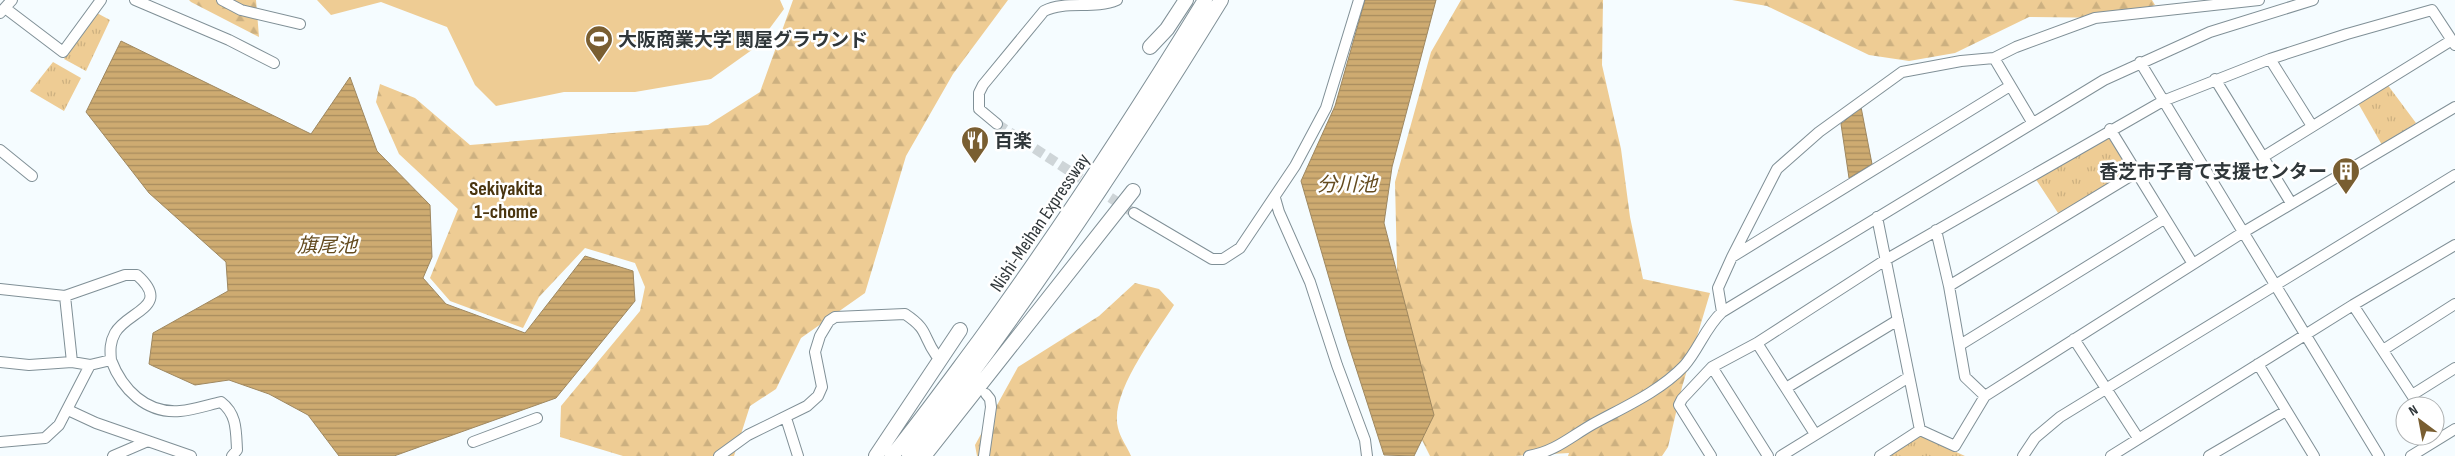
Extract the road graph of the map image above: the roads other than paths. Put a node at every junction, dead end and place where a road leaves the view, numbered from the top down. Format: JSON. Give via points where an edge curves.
{"nodes":[{"id":1,"x":101,"y":0,"type":"edge"},
{"id":2,"x":135,"y":0,"type":"edge"},
{"id":3,"x":222,"y":0,"type":"edge"},
{"id":4,"x":1117,"y":0,"type":"edge"},
{"id":5,"x":1186,"y":0,"type":"edge"},
{"id":6,"x":1206,"y":0,"type":"edge"},
{"id":7,"x":1221,"y":0,"type":"edge"},
{"id":8,"x":1359,"y":0,"type":"edge"},
{"id":9,"x":2259,"y":0,"type":"edge"},
{"id":10,"x":2313,"y":0,"type":"edge"},
{"id":11,"x":3,"y":9,"type":"edge"},
{"id":12,"x":300,"y":24,"type":"dead end"},
{"id":13,"x":2453,"y":43,"type":"edge"},
{"id":14,"x":1150,"y":47,"type":"dead end"},
{"id":15,"x":1994,"y":58,"type":"junction"},
{"id":16,"x":2270,"y":59,"type":"junction"},
{"id":17,"x":2140,"y":62,"type":"junction"},
{"id":18,"x":274,"y":64,"type":"dead end"},
{"id":19,"x":2215,"y":79,"type":"junction"},
{"id":20,"x":2010,"y":86,"type":"junction"},
{"id":21,"x":2163,"y":101,"type":"junction"},
{"id":22,"x":2455,"y":107,"type":"edge"},
{"id":23,"x":2032,"y":122,"type":"junction"},
{"id":24,"x":998,"y":124,"type":"tunnel mouth"},
{"id":25,"x":2312,"y":126,"type":"junction"},
{"id":26,"x":2110,"y":129,"type":"junction"},
{"id":27,"x":0,"y":150,"type":"edge"},
{"id":28,"x":2263,"y":157,"type":"junction"},
{"id":29,"x":2137,"y":172,"type":"junction"},
{"id":30,"x":2455,"y":175,"type":"edge"},
{"id":31,"x":32,"y":176,"type":"dead end"},
{"id":32,"x":1133,"y":191,"type":"dead end"},
{"id":33,"x":1275,"y":198,"type":"junction"},
{"id":34,"x":2292,"y":204,"type":"junction"},
{"id":35,"x":1134,"y":213,"type":"tunnel mouth"},
{"id":36,"x":1877,"y":217,"type":"junction"},
{"id":37,"x":2164,"y":219,"type":"junction"},
{"id":38,"x":1936,"y":230,"type":"junction"},
{"id":39,"x":2242,"y":233,"type":"junction"},
{"id":40,"x":2455,"y":245,"type":"edge"},
{"id":41,"x":1732,"y":257,"type":"junction"},
{"id":42,"x":1887,"y":259,"type":"junction"},
{"id":43,"x":2192,"y":264,"type":"junction"},
{"id":44,"x":2276,"y":284,"type":"junction"},
{"id":45,"x":1949,"y":286,"type":"junction"},
{"id":46,"x":0,"y":289,"type":"edge"},
{"id":47,"x":65,"y":296,"type":"junction"},
{"id":48,"x":2455,"y":304,"type":"edge"},
{"id":49,"x":2353,"y":305,"type":"junction"},
{"id":50,"x":1722,"y":312,"type":"junction"},
{"id":51,"x":1898,"y":320,"type":"junction"},
{"id":52,"x":960,"y":330,"type":"dead end"},
{"id":53,"x":2307,"y":335,"type":"junction"},
{"id":54,"x":2074,"y":339,"type":"junction"},
{"id":55,"x":1757,"y":343,"type":"junction"},
{"id":56,"x":1960,"y":345,"type":"junction"},
{"id":57,"x":2383,"y":350,"type":"junction"},
{"id":58,"x":936,"y":355,"type":"dead end"},
{"id":59,"x":111,"y":360,"type":"junction"},
{"id":60,"x":0,"y":362,"type":"edge"},
{"id":61,"x":72,"y":362,"type":"junction"},
{"id":62,"x":2258,"y":364,"type":"junction"},
{"id":63,"x":90,"y":365,"type":"junction"},
{"id":64,"x":1712,"y":367,"type":"junction"},
{"id":65,"x":2455,"y":368,"type":"edge"},
{"id":66,"x":1909,"y":377,"type":"junction"},
{"id":67,"x":1786,"y":388,"type":"junction"},
{"id":68,"x":2104,"y":388,"type":"junction"},
{"id":69,"x":986,"y":394,"type":"dead end"},
{"id":70,"x":2412,"y":395,"type":"joint"},
{"id":71,"x":1985,"y":396,"type":"junction"},
{"id":72,"x":68,"y":410,"type":"junction"},
{"id":73,"x":2286,"y":411,"type":"junction"},
{"id":74,"x":537,"y":418,"type":"dead end"},
{"id":75,"x":786,"y":418,"type":"junction"},
{"id":76,"x":1920,"y":430,"type":"junction"},
{"id":77,"x":1815,"y":434,"type":"junction"},
{"id":78,"x":2138,"y":438,"type":"junction"},
{"id":79,"x":148,"y":441,"type":"junction"},
{"id":80,"x":0,"y":442,"type":"edge"},
{"id":81,"x":473,"y":442,"type":"dead end"},
{"id":82,"x":2424,"y":446,"type":"edge"},
{"id":83,"x":2311,"y":455,"type":"edge"},
{"id":84,"x":113,"y":456,"type":"edge"},
{"id":85,"x":192,"y":456,"type":"edge"},
{"id":86,"x":232,"y":456,"type":"edge"},
{"id":87,"x":719,"y":456,"type":"edge"},
{"id":88,"x":798,"y":456,"type":"edge"},
{"id":89,"x":876,"y":456,"type":"edge"},
{"id":90,"x":892,"y":456,"type":"edge"},
{"id":91,"x":909,"y":456,"type":"edge"},
{"id":92,"x":924,"y":456,"type":"edge"},
{"id":93,"x":984,"y":456,"type":"edge"},
{"id":94,"x":1368,"y":456,"type":"edge"},
{"id":95,"x":1528,"y":456,"type":"edge"},
{"id":96,"x":1711,"y":456,"type":"edge"},
{"id":97,"x":1768,"y":456,"type":"edge"},
{"id":98,"x":1781,"y":456,"type":"edge"},
{"id":99,"x":1880,"y":456,"type":"edge"},
{"id":100,"x":2023,"y":456,"type":"edge"},
{"id":101,"x":2111,"y":456,"type":"edge"},
{"id":102,"x":2209,"y":456,"type":"edge"},
{"id":103,"x":2379,"y":456,"type":"edge"},
{"id":104,"x":2411,"y":456,"type":"edge"}],
"edges":[{"from":1,"to":11,"type":"street","via":[[62,52]]},
{"from":2,"to":18,"type":"street","via":[[229,40]]},
{"from":3,"to":12,"type":"street","via":[[241,10]]},
{"from":4,"to":24,"type":"street","via":[[1057,6],[1044,11],[978,93],[979,108]]},
{"from":5,"to":14,"type":"highway","via":[[1167,29]]},
{"from":6,"to":90,"type":"highway","name":"Nishi-Meihan Expressway","via":[[1134,116],[1046,245],[932,406]]},
{"from":7,"to":91,"type":"highway","name":"Nishi-Meihan Expressway","via":[[1063,247],[986,356]]},
{"from":8,"to":33,"type":"street","via":[[1326,108]]},
{"from":9,"to":15,"type":"street","via":[[2095,18]]},
{"from":10,"to":17,"type":"street","via":[[2218,30]]},
{"from":13,"to":16,"type":"street","via":[[2432,10]]},
{"from":13,"to":25,"type":"street"},
{"from":15,"to":20,"type":"street"},
{"from":15,"to":41,"type":"street","via":[[1902,72],[1819,132],[1777,169]]},
{"from":16,"to":19,"type":"street"},
{"from":16,"to":25,"type":"street"},
{"from":17,"to":21,"type":"street"},
{"from":17,"to":23,"type":"street"},
{"from":19,"to":21,"type":"street"},
{"from":19,"to":28,"type":"street"},
{"from":20,"to":23,"type":"street"},
{"from":20,"to":41,"type":"street"},
{"from":21,"to":26,"type":"street"},
{"from":21,"to":39,"type":"street"},
{"from":22,"to":34,"type":"street"},
{"from":23,"to":36,"type":"street"},
{"from":25,"to":28,"type":"street"},
{"from":26,"to":29,"type":"street"},
{"from":26,"to":38,"type":"street"},
{"from":27,"to":31,"type":"street"},
{"from":28,"to":34,"type":"street"},
{"from":29,"to":37,"type":"street"},
{"from":29,"to":45,"type":"street"},
{"from":30,"to":44,"type":"street"},
{"from":32,"to":92,"type":"highway"},
{"from":33,"to":35,"type":"street","via":[[1240,248],[1222,259],[1212,259]]},
{"from":33,"to":94,"type":"street","via":[[1310,282]]},
{"from":34,"to":39,"type":"street"},
{"from":36,"to":42,"type":"street"},
{"from":36,"to":50,"type":"street"},
{"from":37,"to":43,"type":"street"},
{"from":37,"to":56,"type":"street"},
{"from":38,"to":42,"type":"street"},
{"from":38,"to":45,"type":"street"},
{"from":39,"to":43,"type":"street"},
{"from":39,"to":44,"type":"street"},
{"from":40,"to":49,"type":"street"},
{"from":41,"to":50,"type":"street","via":[[1718,288]]},
{"from":42,"to":51,"type":"street"},
{"from":42,"to":55,"type":"street"},
{"from":43,"to":54,"type":"street"},
{"from":44,"to":53,"type":"street"},
{"from":44,"to":68,"type":"street"},
{"from":45,"to":56,"type":"street"},
{"from":46,"to":47,"type":"street"},
{"from":47,"to":59,"type":"street","via":[[125,275],[137,275],[146,283],[150,295],[147,307],[115,332],[110,346]]},
{"from":47,"to":61,"type":"street"},
{"from":48,"to":57,"type":"street"},
{"from":49,"to":53,"type":"street"},
{"from":49,"to":57,"type":"street"},
{"from":50,"to":95,"type":"street","via":[[1713,320],[1684,365],[1666,382],[1560,446]]},
{"from":51,"to":66,"type":"street"},
{"from":51,"to":67,"type":"street"},
{"from":52,"to":89,"type":"highway"},
{"from":53,"to":62,"type":"street"},
{"from":53,"to":103,"type":"street"},
{"from":54,"to":68,"type":"street"},
{"from":54,"to":71,"type":"street"},
{"from":55,"to":64,"type":"street"},
{"from":55,"to":67,"type":"street"},
{"from":56,"to":71,"type":"street","via":[[1965,377]]},
{"from":57,"to":70,"type":"street"},
{"from":58,"to":75,"type":"street","via":[[923,328],[905,314],[835,317],[820,336],[814,352],[822,387],[818,396]]},
{"from":59,"to":63,"type":"street"},
{"from":59,"to":86,"type":"street","via":[[122,384],[134,396],[160,411],[181,411],[221,402],[230,409],[234,417],[237,450]]},
{"from":60,"to":61,"type":"street","via":[[29,365]]},
{"from":61,"to":63,"type":"street"},
{"from":62,"to":73,"type":"street"},
{"from":62,"to":78,"type":"street"},
{"from":63,"to":72,"type":"street"},
{"from":64,"to":96,"type":"street","via":[[1679,406]]},
{"from":64,"to":97,"type":"street"},
{"from":65,"to":70,"type":"street"},
{"from":66,"to":76,"type":"street"},
{"from":66,"to":77,"type":"street"},
{"from":67,"to":77,"type":"street"},
{"from":68,"to":78,"type":"street"},
{"from":68,"to":100,"type":"street","via":[[2060,417],[2035,438]]},
{"from":69,"to":93,"type":"street","via":[[990,407]]},
{"from":71,"to":76,"type":"street","via":[[1955,446]]},
{"from":72,"to":79,"type":"street"},
{"from":72,"to":80,"type":"street","via":[[59,425],[45,438]]},
{"from":73,"to":83,"type":"street"},
{"from":73,"to":102,"type":"street"},
{"from":74,"to":81,"type":"street"},
{"from":75,"to":87,"type":"street","via":[[748,435]]},
{"from":75,"to":88,"type":"street"},
{"from":76,"to":99,"type":"street"},
{"from":77,"to":98,"type":"street"},
{"from":78,"to":101,"type":"street"},
{"from":79,"to":84,"type":"street"},
{"from":79,"to":85,"type":"street"},
{"from":82,"to":104,"type":"street"}]}
